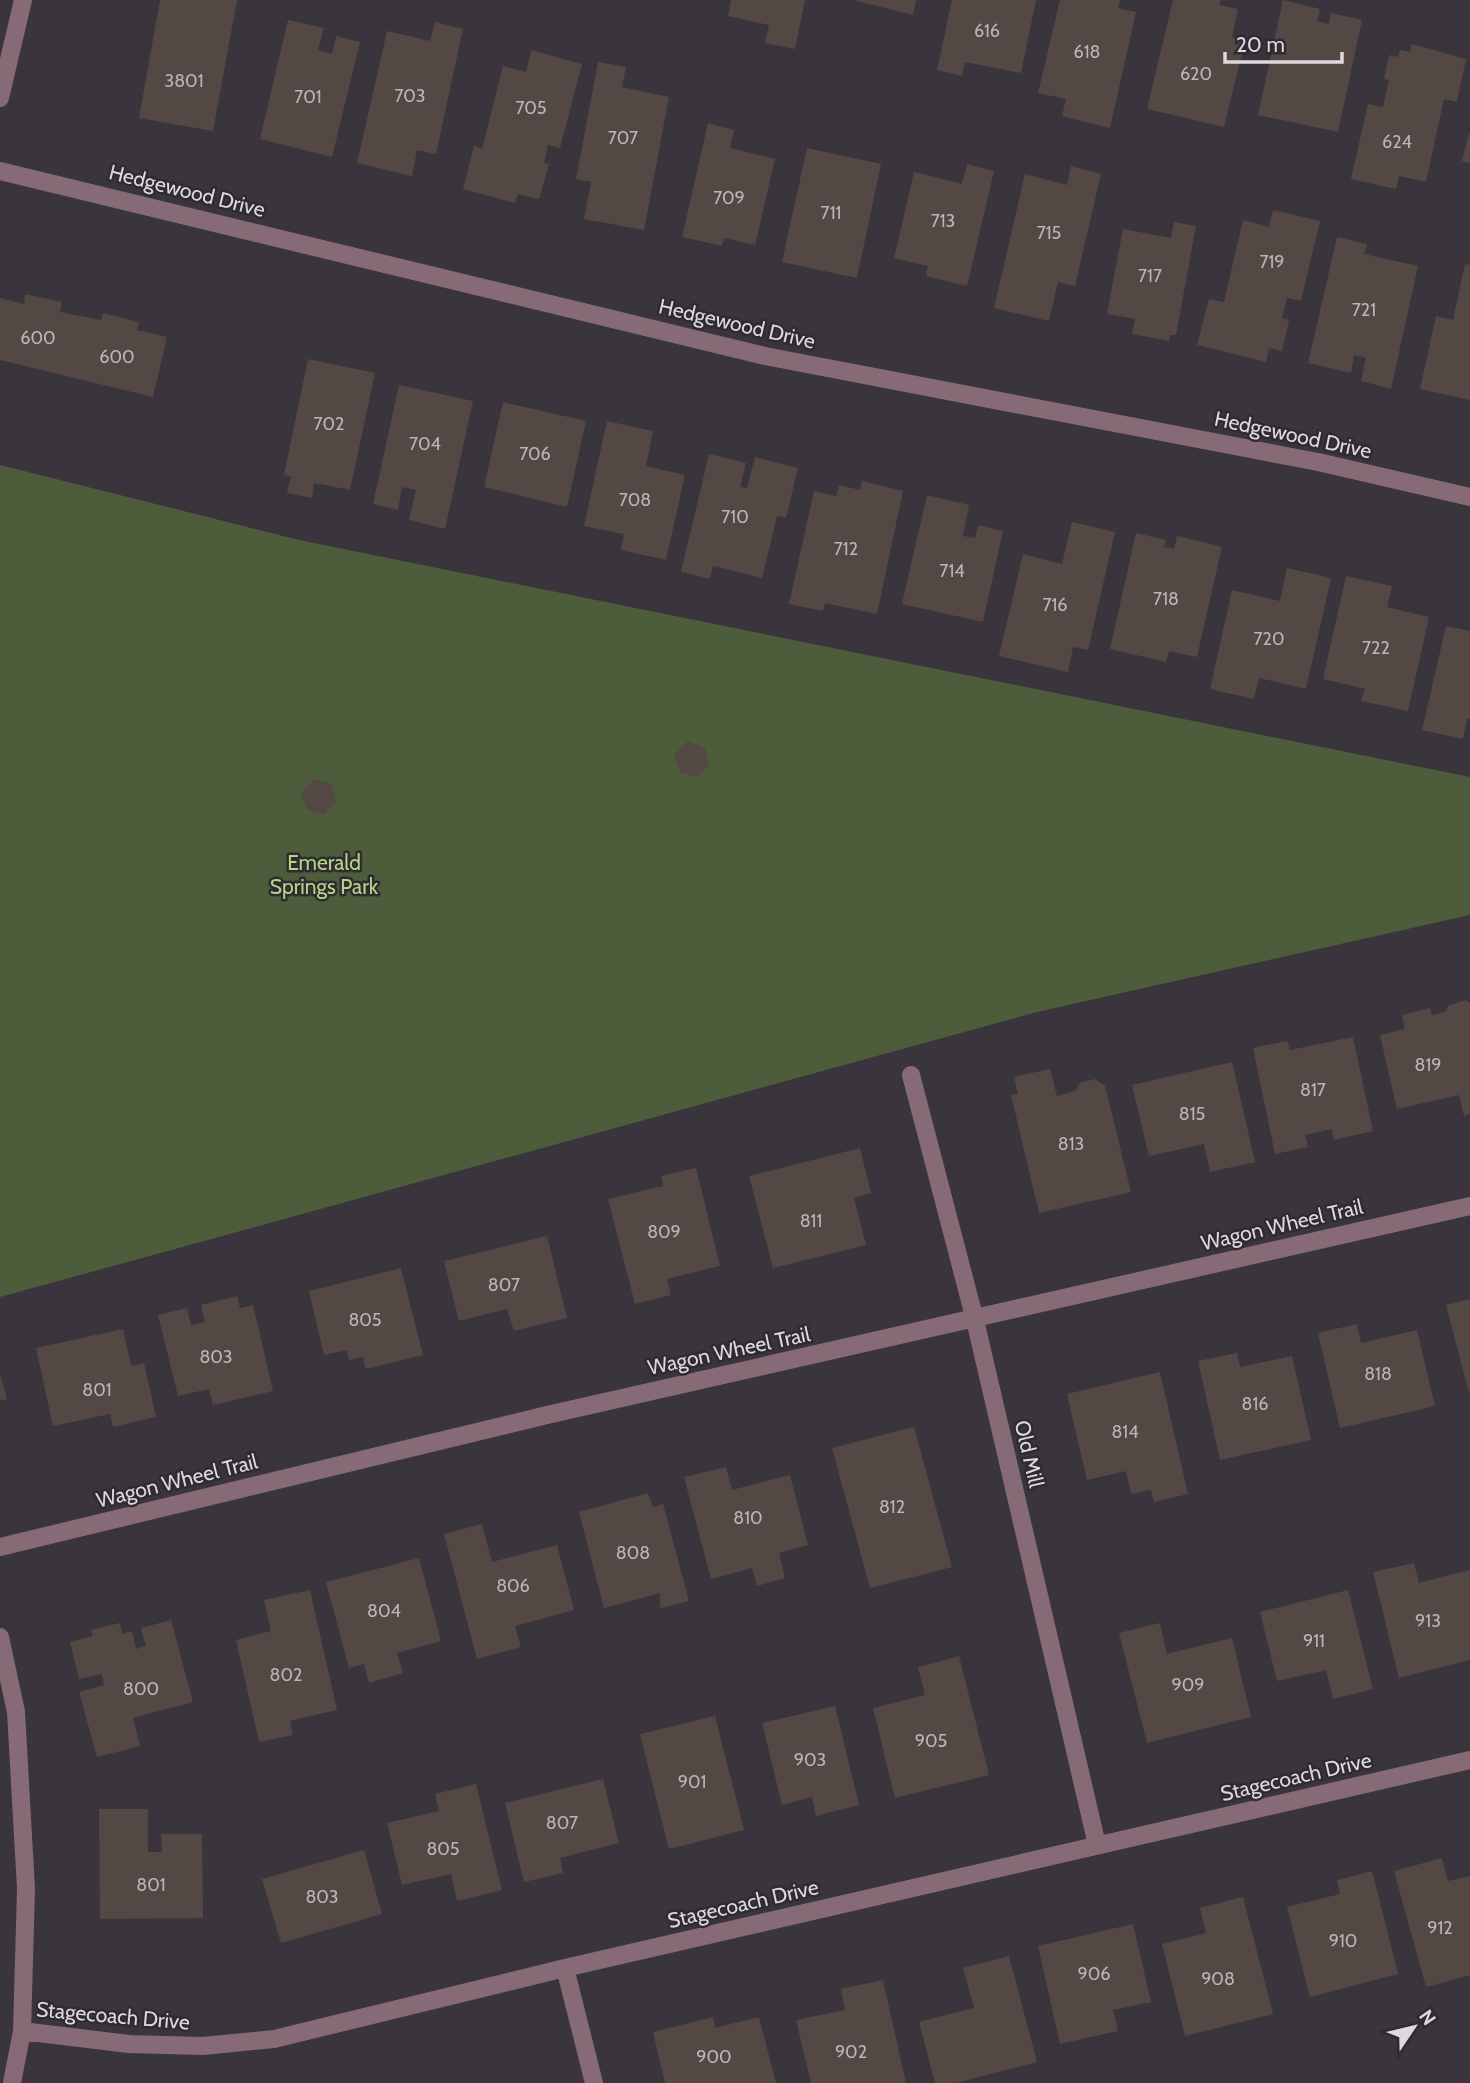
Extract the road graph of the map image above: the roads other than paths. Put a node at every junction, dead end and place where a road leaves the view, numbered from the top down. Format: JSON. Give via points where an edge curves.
{"nodes":[{"id":1,"x":23,"y":0,"type":"edge"},
{"id":2,"x":0,"y":98,"type":"edge"},
{"id":3,"x":0,"y":171,"type":"edge"},
{"id":4,"x":1470,"y":497,"type":"edge"},
{"id":5,"x":911,"y":1075,"type":"dead end"},
{"id":6,"x":1470,"y":1206,"type":"edge"},
{"id":7,"x":975,"y":1320,"type":"junction"},
{"id":8,"x":0,"y":1547,"type":"edge"},
{"id":9,"x":0,"y":1637,"type":"edge"},
{"id":10,"x":1470,"y":1760,"type":"edge"},
{"id":11,"x":1097,"y":1845,"type":"junction"},
{"id":12,"x":565,"y":1968,"type":"junction"},
{"id":13,"x":22,"y":2031,"type":"junction"},
{"id":14,"x":12,"y":2083,"type":"edge"},
{"id":15,"x":594,"y":2083,"type":"edge"}],
"edges":[{"from":1,"to":2,"type":"street"},
{"from":3,"to":4,"type":"street","name":"Hedgewood Drive","via":[[765,356],[1292,456]]},
{"from":5,"to":7,"type":"street","name":"Old Mill"},
{"from":6,"to":7,"type":"street","name":"Wagon Wheel Trail"},
{"from":7,"to":8,"type":"street","name":"Wagon Wheel Trail","via":[[547,1415]]},
{"from":7,"to":11,"type":"street","name":"Old Mill"},
{"from":9,"to":13,"type":"street","via":[[17,1725],[26,1889]]},
{"from":10,"to":11,"type":"street","name":"Stagecoach Drive"},
{"from":11,"to":12,"type":"street","name":"Stagecoach Drive"},
{"from":12,"to":13,"type":"street","name":"Stagecoach Drive","via":[[262,2040],[203,2046],[129,2044]]},
{"from":12,"to":15,"type":"street"},
{"from":13,"to":14,"type":"street"}]}
